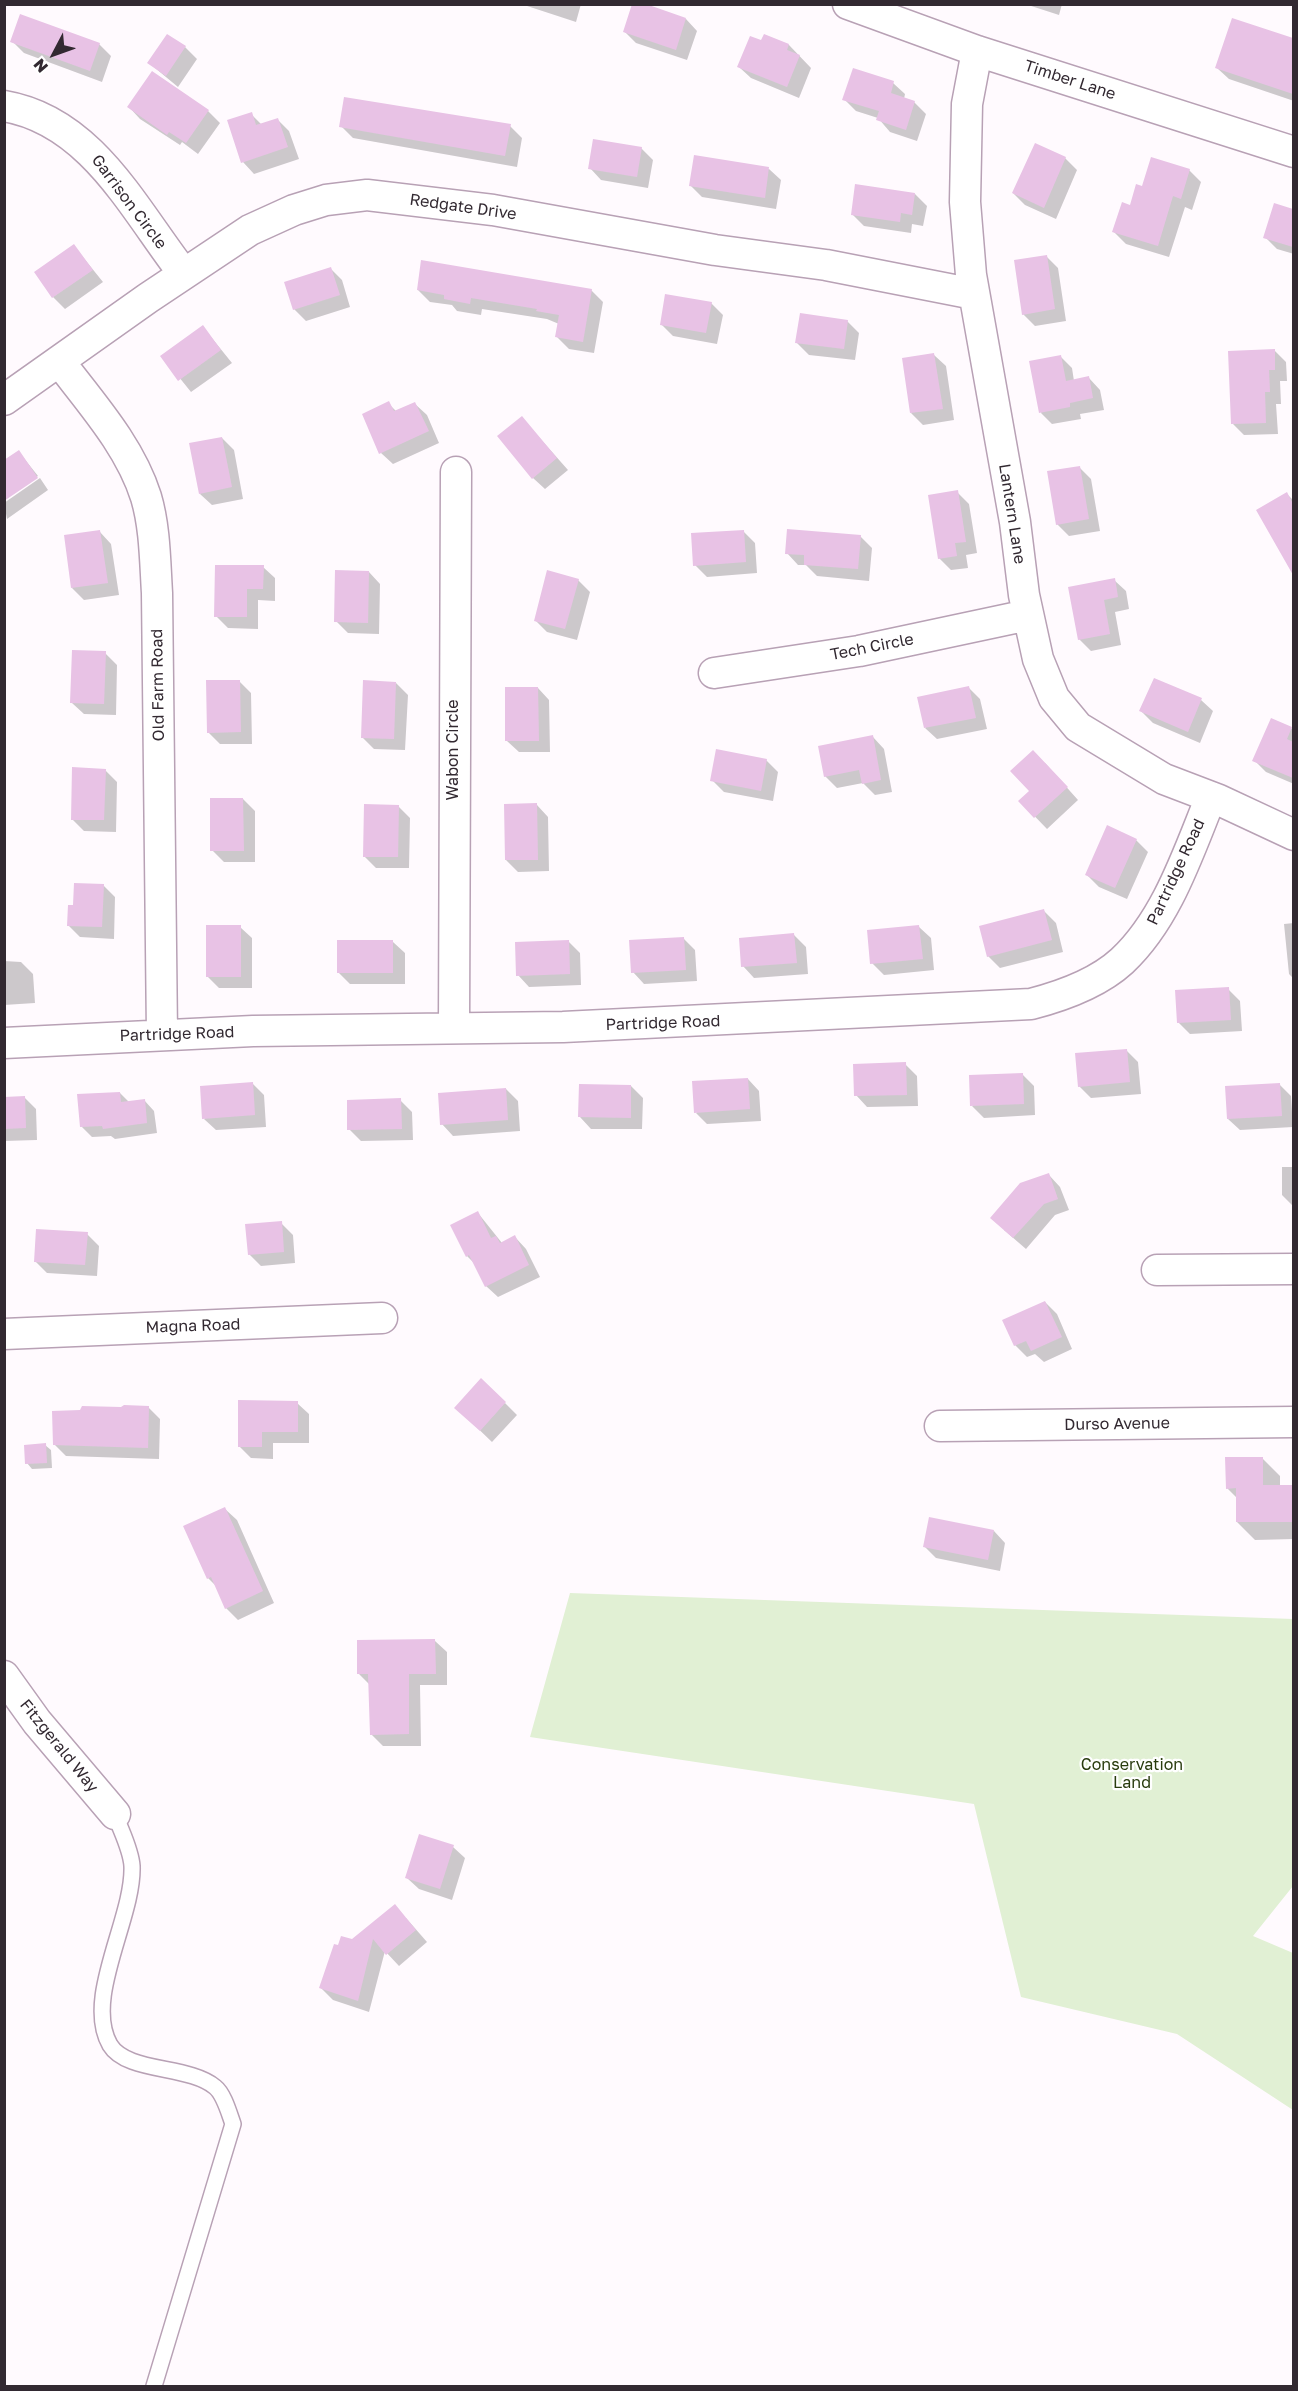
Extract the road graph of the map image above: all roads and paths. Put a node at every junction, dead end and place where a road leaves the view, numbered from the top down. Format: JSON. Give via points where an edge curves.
{"nodes":[{"id":1,"x":848,"y":4,"type":"edge"},
{"id":2,"x":977,"y":51,"type":"junction"},
{"id":3,"x":4,"y":106,"type":"edge"},
{"id":4,"x":1293,"y":152,"type":"edge"},
{"id":5,"x":184,"y":274,"type":"junction"},
{"id":6,"x":974,"y":294,"type":"junction"},
{"id":7,"x":59,"y":361,"type":"junction"},
{"id":8,"x":4,"y":400,"type":"edge"},
{"id":9,"x":456,"y":472,"type":"dead end"},
{"id":10,"x":1028,"y":615,"type":"junction"},
{"id":11,"x":714,"y":673,"type":"dead end"},
{"id":12,"x":1211,"y":797,"type":"junction"},
{"id":13,"x":1293,"y":835,"type":"edge"},
{"id":14,"x":454,"y":1027,"type":"junction"},
{"id":15,"x":162,"y":1035,"type":"junction"},
{"id":16,"x":4,"y":1043,"type":"edge"},
{"id":17,"x":1293,"y":1269,"type":"edge"},
{"id":18,"x":1157,"y":1270,"type":"dead end"},
{"id":19,"x":382,"y":1318,"type":"dead end"},
{"id":20,"x":4,"y":1334,"type":"edge"},
{"id":21,"x":1293,"y":1422,"type":"edge"},
{"id":22,"x":940,"y":1426,"type":"dead end"},
{"id":23,"x":4,"y":1676,"type":"edge"},
{"id":24,"x":115,"y":1814,"type":"joint"},
{"id":25,"x":154,"y":2386,"type":"edge"}],
"edges":[{"from":1,"to":2,"type":"street","name":"Timber Lane"},
{"from":2,"to":4,"type":"street","name":"Timber Lane"},
{"from":2,"to":6,"type":"street","name":"Lantern Lane","via":[[967,104],[965,202]]},
{"from":3,"to":5,"type":"street","name":"Garrison Circle","via":[[28,110],[69,132],[101,162]]},
{"from":5,"to":6,"type":"street","name":"Redgate Drive","via":[[250,230],[294,210],[326,200],[367,195],[493,210],[715,250],[826,265]]},
{"from":5,"to":7,"type":"street","name":"Redgate Drive"},
{"from":6,"to":10,"type":"street","name":"Lantern Lane"},
{"from":7,"to":8,"type":"street","name":"Redgate Drive"},
{"from":7,"to":15,"type":"street","name":"Old Farm Road","via":[[134,467],[153,530]]},
{"from":9,"to":14,"type":"street","name":"Wabon Circle"},
{"from":10,"to":11,"type":"street","name":"Tech Circle","via":[[859,651]]},
{"from":10,"to":12,"type":"street","name":"Lantern Lane","via":[[1038,659],[1054,698],[1078,727],[1164,779]]},
{"from":12,"to":13,"type":"street","name":"Lantern Lane"},
{"from":12,"to":14,"type":"street","name":"Partridge Road","via":[[1185,860],[1148,932],[1121,962],[1058,997],[998,1007],[818,1016],[563,1027]]},
{"from":14,"to":15,"type":"street","name":"Partridge Road"},
{"from":15,"to":16,"type":"street","name":"Partridge Road"},
{"from":17,"to":18,"type":"street"},
{"from":19,"to":20,"type":"street","name":"Magna Road"},
{"from":21,"to":22,"type":"street","name":"Durso Avenue"},
{"from":23,"to":24,"type":"street","name":"Fitzgerald Way","via":[[37,1722]]},
{"from":24,"to":25,"type":"lane","via":[[132,1864],[130,1893],[105,1985],[102,2025],[111,2046],[128,2059],[195,2077],[216,2087],[233,2124]]}]}
